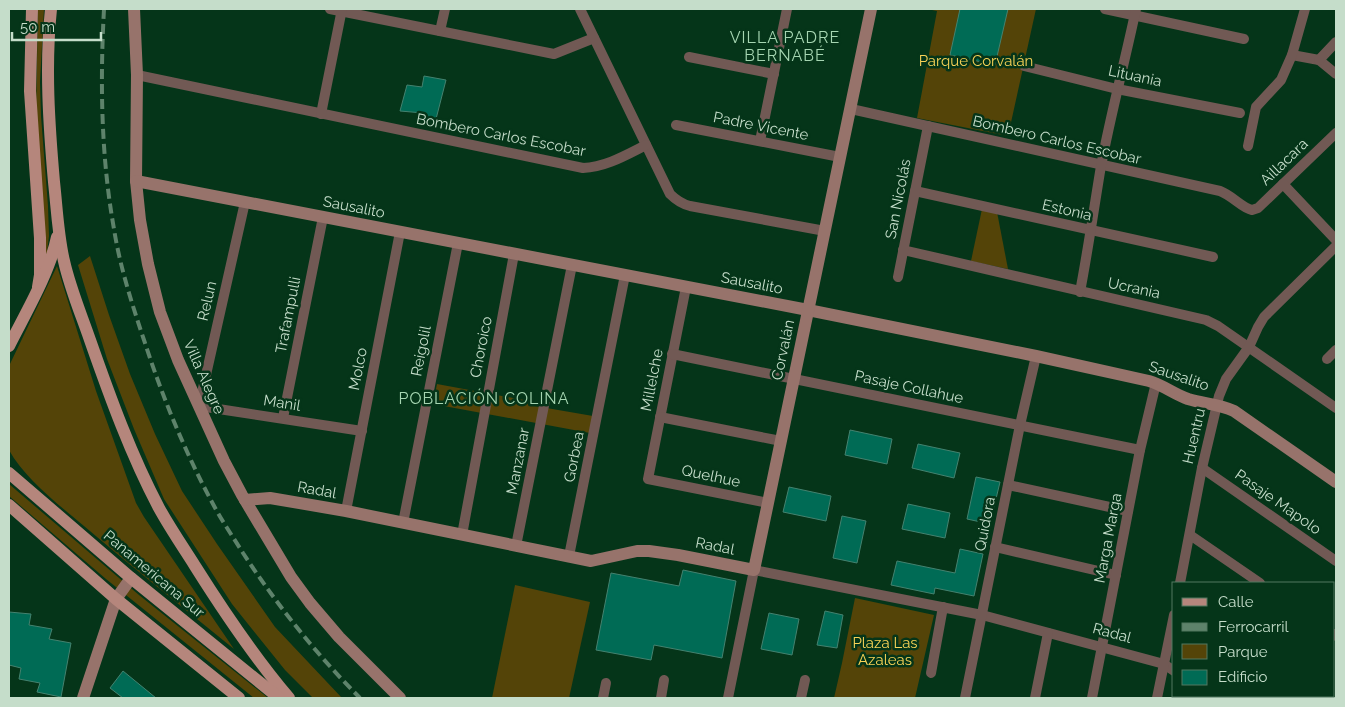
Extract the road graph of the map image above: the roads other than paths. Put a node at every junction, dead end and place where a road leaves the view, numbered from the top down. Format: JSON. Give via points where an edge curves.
{"nodes":[{"id":1,"x":32,"y":9,"type":"edge"},
{"id":2,"x":52,"y":9,"type":"edge"},
{"id":3,"x":134,"y":9,"type":"edge"},
{"id":4,"x":330,"y":9,"type":"edge"},
{"id":5,"x":445,"y":9,"type":"edge"},
{"id":6,"x":580,"y":9,"type":"edge"},
{"id":7,"x":787,"y":9,"type":"edge"},
{"id":8,"x":871,"y":9,"type":"edge"},
{"id":9,"x":1105,"y":9,"type":"edge"},
{"id":10,"x":1305,"y":9,"type":"edge"},
{"id":11,"x":342,"y":10,"type":"edge"},
{"id":12,"x":1136,"y":12,"type":"edge"},
{"id":13,"x":440,"y":32,"type":"junction"},
{"id":14,"x":594,"y":38,"type":"junction"},
{"id":15,"x":1244,"y":39,"type":"dead end"},
{"id":16,"x":1336,"y":42,"type":"edge"},
{"id":17,"x":1292,"y":55,"type":"junction"},
{"id":18,"x":689,"y":57,"type":"dead end"},
{"id":19,"x":1319,"y":60,"type":"junction"},
{"id":20,"x":1024,"y":66,"type":"dead end"},
{"id":21,"x":774,"y":74,"type":"junction"},
{"id":22,"x":1336,"y":74,"type":"edge"},
{"id":23,"x":137,"y":75,"type":"junction"},
{"id":24,"x":1117,"y":88,"type":"junction"},
{"id":25,"x":851,"y":109,"type":"junction"},
{"id":26,"x":1240,"y":113,"type":"dead end"},
{"id":27,"x":321,"y":114,"type":"junction"},
{"id":28,"x":676,"y":125,"type":"dead end"},
{"id":29,"x":928,"y":126,"type":"junction"},
{"id":30,"x":1336,"y":133,"type":"edge"},
{"id":31,"x":760,"y":141,"type":"junction"},
{"id":32,"x":646,"y":145,"type":"junction"},
{"id":33,"x":1248,"y":146,"type":"dead end"},
{"id":34,"x":840,"y":157,"type":"junction"},
{"id":35,"x":1102,"y":165,"type":"junction"},
{"id":36,"x":136,"y":181,"type":"junction"},
{"id":37,"x":1283,"y":184,"type":"junction"},
{"id":38,"x":915,"y":191,"type":"junction"},
{"id":39,"x":245,"y":202,"type":"junction"},
{"id":40,"x":1252,"y":210,"type":"joint"},
{"id":41,"x":323,"y":217,"type":"junction"},
{"id":42,"x":58,"y":222,"type":"junction"},
{"id":43,"x":825,"y":230,"type":"junction"},
{"id":44,"x":1092,"y":231,"type":"junction"},
{"id":45,"x":400,"y":232,"type":"junction"},
{"id":46,"x":1336,"y":240,"type":"edge"},
{"id":47,"x":458,"y":243,"type":"junction"},
{"id":48,"x":1336,"y":246,"type":"edge"},
{"id":49,"x":903,"y":250,"type":"junction"},
{"id":50,"x":514,"y":254,"type":"junction"},
{"id":51,"x":1213,"y":257,"type":"dead end"},
{"id":52,"x":572,"y":265,"type":"junction"},
{"id":53,"x":625,"y":275,"type":"junction"},
{"id":54,"x":898,"y":278,"type":"dead end"},
{"id":55,"x":686,"y":286,"type":"junction"},
{"id":56,"x":38,"y":287,"type":"junction"},
{"id":57,"x":1080,"y":292,"type":"junction"},
{"id":58,"x":808,"y":310,"type":"junction"},
{"id":59,"x":9,"y":346,"type":"edge"},
{"id":60,"x":1249,"y":347,"type":"junction"},
{"id":61,"x":1336,"y":350,"type":"edge"},
{"id":62,"x":672,"y":354,"type":"junction"},
{"id":63,"x":1036,"y":356,"type":"junction"},
{"id":64,"x":1327,"y":358,"type":"dead end"},
{"id":65,"x":794,"y":378,"type":"junction"},
{"id":66,"x":1156,"y":383,"type":"junction"},
{"id":67,"x":1217,"y":405,"type":"junction"},
{"id":68,"x":198,"y":406,"type":"junction"},
{"id":69,"x":1336,"y":408,"type":"edge"},
{"id":70,"x":660,"y":417,"type":"junction"},
{"id":71,"x":283,"y":418,"type":"junction"},
{"id":72,"x":1020,"y":425,"type":"junction"},
{"id":73,"x":362,"y":431,"type":"junction"},
{"id":74,"x":781,"y":441,"type":"junction"},
{"id":75,"x":1140,"y":450,"type":"junction"},
{"id":76,"x":9,"y":468,"type":"edge"},
{"id":77,"x":1202,"y":468,"type":"junction"},
{"id":78,"x":12,"y":476,"type":"edge"},
{"id":79,"x":648,"y":478,"type":"joint"},
{"id":80,"x":1336,"y":482,"type":"edge"},
{"id":81,"x":1008,"y":485,"type":"junction"},
{"id":82,"x":245,"y":500,"type":"junction"},
{"id":83,"x":768,"y":504,"type":"junction"},
{"id":84,"x":11,"y":509,"type":"edge"},
{"id":85,"x":346,"y":511,"type":"junction"},
{"id":86,"x":1128,"y":512,"type":"junction"},
{"id":87,"x":403,"y":523,"type":"junction"},
{"id":88,"x":462,"y":535,"type":"junction"},
{"id":89,"x":1190,"y":535,"type":"junction"},
{"id":90,"x":516,"y":546,"type":"junction"},
{"id":91,"x":995,"y":547,"type":"junction"},
{"id":92,"x":569,"y":556,"type":"junction"},
{"id":93,"x":1336,"y":561,"type":"edge"},
{"id":94,"x":754,"y":570,"type":"junction"},
{"id":95,"x":1116,"y":575,"type":"junction"},
{"id":96,"x":131,"y":578,"type":"junction"},
{"id":97,"x":1180,"y":582,"type":"edge"},
{"id":98,"x":1259,"y":582,"type":"edge"},
{"id":99,"x":116,"y":599,"type":"junction"},
{"id":100,"x":943,"y":607,"type":"junction"},
{"id":101,"x":982,"y":615,"type":"junction"},
{"id":102,"x":1172,"y":625,"type":"edge"},
{"id":103,"x":1048,"y":633,"type":"junction"},
{"id":104,"x":1102,"y":647,"type":"junction"},
{"id":105,"x":1164,"y":664,"type":"junction"},
{"id":106,"x":1172,"y":669,"type":"edge"},
{"id":107,"x":931,"y":673,"type":"dead end"},
{"id":108,"x":664,"y":680,"type":"dead end"},
{"id":109,"x":805,"y":680,"type":"dead end"},
{"id":110,"x":606,"y":683,"type":"dead end"},
{"id":111,"x":83,"y":698,"type":"edge"},
{"id":112,"x":239,"y":698,"type":"edge"},
{"id":113,"x":279,"y":698,"type":"edge"},
{"id":114,"x":289,"y":698,"type":"edge"},
{"id":115,"x":400,"y":698,"type":"edge"},
{"id":116,"x":603,"y":698,"type":"edge"},
{"id":117,"x":660,"y":698,"type":"edge"},
{"id":118,"x":728,"y":698,"type":"edge"},
{"id":119,"x":801,"y":698,"type":"edge"},
{"id":120,"x":965,"y":698,"type":"edge"},
{"id":121,"x":1035,"y":698,"type":"edge"},
{"id":122,"x":1092,"y":698,"type":"edge"},
{"id":123,"x":1157,"y":698,"type":"edge"}],
"edges":[{"from":1,"to":56,"type":"main road","via":[[30,91],[40,238]]},
{"from":2,"to":42,"type":"main road","via":[[48,84]]},
{"from":3,"to":23,"type":"street","name":"Villa Alegre"},
{"from":4,"to":11,"type":"street"},
{"from":5,"to":13,"type":"street"},
{"from":6,"to":14,"type":"street"},
{"from":7,"to":21,"type":"street"},
{"from":8,"to":25,"type":"street","name":"Corvalán"},
{"from":9,"to":12,"type":"street"},
{"from":10,"to":17,"type":"street"},
{"from":11,"to":13,"type":"street"},
{"from":11,"to":27,"type":"street"},
{"from":12,"to":15,"type":"street"},
{"from":12,"to":24,"type":"street"},
{"from":13,"to":14,"type":"street","via":[[554,54]]},
{"from":14,"to":32,"type":"street"},
{"from":16,"to":19,"type":"street"},
{"from":17,"to":19,"type":"street"},
{"from":17,"to":33,"type":"street","via":[[1281,80],[1256,107]]},
{"from":18,"to":21,"type":"street"},
{"from":19,"to":22,"type":"street"},
{"from":20,"to":24,"type":"street","name":"Lituania"},
{"from":21,"to":31,"type":"street"},
{"from":23,"to":27,"type":"street","name":"Bombero Carlos Escobar"},
{"from":23,"to":36,"type":"street","name":"Villa Alegre"},
{"from":24,"to":26,"type":"street","name":"Lituania"},
{"from":24,"to":35,"type":"street"},
{"from":25,"to":29,"type":"street","name":"Bombero Carlos Escobar"},
{"from":25,"to":34,"type":"street","name":"Corvalán"},
{"from":27,"to":32,"type":"street","name":"Bombero Carlos Escobar","via":[[583,168],[607,164]]},
{"from":28,"to":31,"type":"street","name":"Padre Vicente"},
{"from":29,"to":35,"type":"street","name":"Bombero Carlos Escobar"},
{"from":29,"to":38,"type":"street","name":"San Nicolás"},
{"from":30,"to":37,"type":"street","name":"Aillacara"},
{"from":31,"to":34,"type":"street","name":"Padre Vicente"},
{"from":32,"to":43,"type":"street","via":[[670,194],[684,204]]},
{"from":34,"to":43,"type":"street","name":"Corvalán"},
{"from":35,"to":40,"type":"street","name":"Bombero Carlos Escobar","via":[[1220,191]]},
{"from":35,"to":44,"type":"street"},
{"from":36,"to":39,"type":"street","name":"Sausalito"},
{"from":36,"to":68,"type":"street","name":"Villa Alegre","via":[[142,236],[158,304]]},
{"from":37,"to":40,"type":"street","name":"Aillacara"},
{"from":37,"to":46,"type":"street"},
{"from":38,"to":44,"type":"street","name":"Estonia"},
{"from":38,"to":49,"type":"street","name":"San Nicolás"},
{"from":39,"to":41,"type":"street","name":"Sausalito"},
{"from":39,"to":68,"type":"street","name":"Relun"},
{"from":41,"to":45,"type":"street","name":"Sausalito"},
{"from":41,"to":71,"type":"street","name":"Trafampulli"},
{"from":42,"to":56,"type":"main road","via":[[54,252]]},
{"from":42,"to":114,"type":"main road","via":[[64,261],[104,383],[152,493],[218,603]]},
{"from":43,"to":58,"type":"street","name":"Corvalán"},
{"from":44,"to":51,"type":"street","name":"Estonia"},
{"from":44,"to":57,"type":"street"},
{"from":45,"to":47,"type":"street","name":"Sausalito"},
{"from":45,"to":73,"type":"street","name":"Molco"},
{"from":47,"to":50,"type":"street","name":"Sausalito"},
{"from":47,"to":87,"type":"street","name":"Reigolil"},
{"from":48,"to":60,"type":"street","name":"Huentru","via":[[1264,317]]},
{"from":49,"to":54,"type":"street","name":"San Nicolás"},
{"from":49,"to":57,"type":"street","name":"Ucrania"},
{"from":50,"to":52,"type":"street","name":"Sausalito"},
{"from":50,"to":88,"type":"street","name":"Choroico"},
{"from":52,"to":53,"type":"street","name":"Sausalito"},
{"from":52,"to":90,"type":"street","name":"Manzanar"},
{"from":53,"to":55,"type":"street","name":"Sausalito"},
{"from":53,"to":92,"type":"street","name":"Gorbea"},
{"from":55,"to":58,"type":"street","name":"Sausalito"},
{"from":55,"to":62,"type":"street","name":"Millelche"},
{"from":56,"to":59,"type":"main road"},
{"from":57,"to":60,"type":"street","name":"Ucrania","via":[[1200,318],[1212,322]]},
{"from":58,"to":63,"type":"street","name":"Sausalito"},
{"from":58,"to":65,"type":"street","name":"Corvalán"},
{"from":60,"to":67,"type":"street","name":"Huentru","via":[[1226,379]]},
{"from":60,"to":69,"type":"street","name":"Ucrania"},
{"from":61,"to":64,"type":"street"},
{"from":62,"to":65,"type":"street","name":"Pasaje Collahue"},
{"from":62,"to":70,"type":"street","name":"Millelche"},
{"from":63,"to":66,"type":"street","name":"Sausalito"},
{"from":63,"to":72,"type":"street","name":"Quidora"},
{"from":65,"to":72,"type":"street","name":"Pasaje Collahue"},
{"from":65,"to":74,"type":"street","name":"Corvalán"},
{"from":66,"to":67,"type":"street","name":"Sausalito","via":[[1190,400]]},
{"from":66,"to":75,"type":"street","name":"Marga Marga"},
{"from":67,"to":77,"type":"street","name":"Huentru"},
{"from":67,"to":80,"type":"street","name":"Sausalito","via":[[1234,411]]},
{"from":68,"to":71,"type":"street","name":"Manil"},
{"from":68,"to":82,"type":"street","name":"Villa Alegre"},
{"from":70,"to":74,"type":"street"},
{"from":70,"to":79,"type":"street","name":"Millelche"},
{"from":71,"to":73,"type":"street","name":"Manil"},
{"from":72,"to":75,"type":"street","name":"Pasaje Collahue"},
{"from":72,"to":81,"type":"street","name":"Quidora"},
{"from":73,"to":85,"type":"street","name":"Molco"},
{"from":74,"to":83,"type":"street","name":"Corvalán"},
{"from":75,"to":86,"type":"street","name":"Marga Marga"},
{"from":76,"to":78,"type":"main road","name":"Panamericana Sur"},
{"from":77,"to":89,"type":"street","name":"Huentru"},
{"from":77,"to":93,"type":"street","name":"Pasaje Mapolo"},
{"from":78,"to":96,"type":"main road","name":"Panamericana Sur"},
{"from":79,"to":83,"type":"street","name":"Quelhue"},
{"from":81,"to":86,"type":"street"},
{"from":81,"to":91,"type":"street","name":"Quidora"},
{"from":82,"to":85,"type":"street","name":"Radal","via":[[270,498]]},
{"from":82,"to":115,"type":"street","name":"Villa Alegre","via":[[291,578],[310,603]]},
{"from":83,"to":94,"type":"street","name":"Corvalán"},
{"from":84,"to":99,"type":"main road"},
{"from":85,"to":87,"type":"street","name":"Radal"},
{"from":86,"to":95,"type":"street","name":"Marga Marga"},
{"from":87,"to":88,"type":"street","name":"Radal"},
{"from":88,"to":90,"type":"street","name":"Radal"},
{"from":89,"to":97,"type":"street","name":"Huentru"},
{"from":89,"to":98,"type":"street"},
{"from":90,"to":92,"type":"street","name":"Radal"},
{"from":91,"to":95,"type":"street"},
{"from":91,"to":101,"type":"street","name":"Quidora"},
{"from":92,"to":94,"type":"street","name":"Radal","via":[[591,561],[637,551]]},
{"from":94,"to":100,"type":"street","name":"Radal"},
{"from":94,"to":118,"type":"street","name":"Corvalán"},
{"from":95,"to":104,"type":"street","name":"Marga Marga"},
{"from":96,"to":99,"type":"street"},
{"from":96,"to":113,"type":"main road","name":"Panamericana Sur"},
{"from":99,"to":111,"type":"street"},
{"from":99,"to":112,"type":"main road"},
{"from":100,"to":101,"type":"street","name":"Radal"},
{"from":100,"to":107,"type":"street"},
{"from":101,"to":103,"type":"street","name":"Radal"},
{"from":101,"to":120,"type":"street","name":"Quidora"},
{"from":102,"to":105,"type":"street"},
{"from":103,"to":104,"type":"street","name":"Radal"},
{"from":103,"to":121,"type":"street"},
{"from":104,"to":105,"type":"street","name":"Radal"},
{"from":104,"to":122,"type":"street","name":"Marga Marga"},
{"from":105,"to":106,"type":"street","name":"Radal"},
{"from":105,"to":123,"type":"street"},
{"from":108,"to":117,"type":"street"},
{"from":109,"to":119,"type":"street"},
{"from":110,"to":116,"type":"street"}]}
